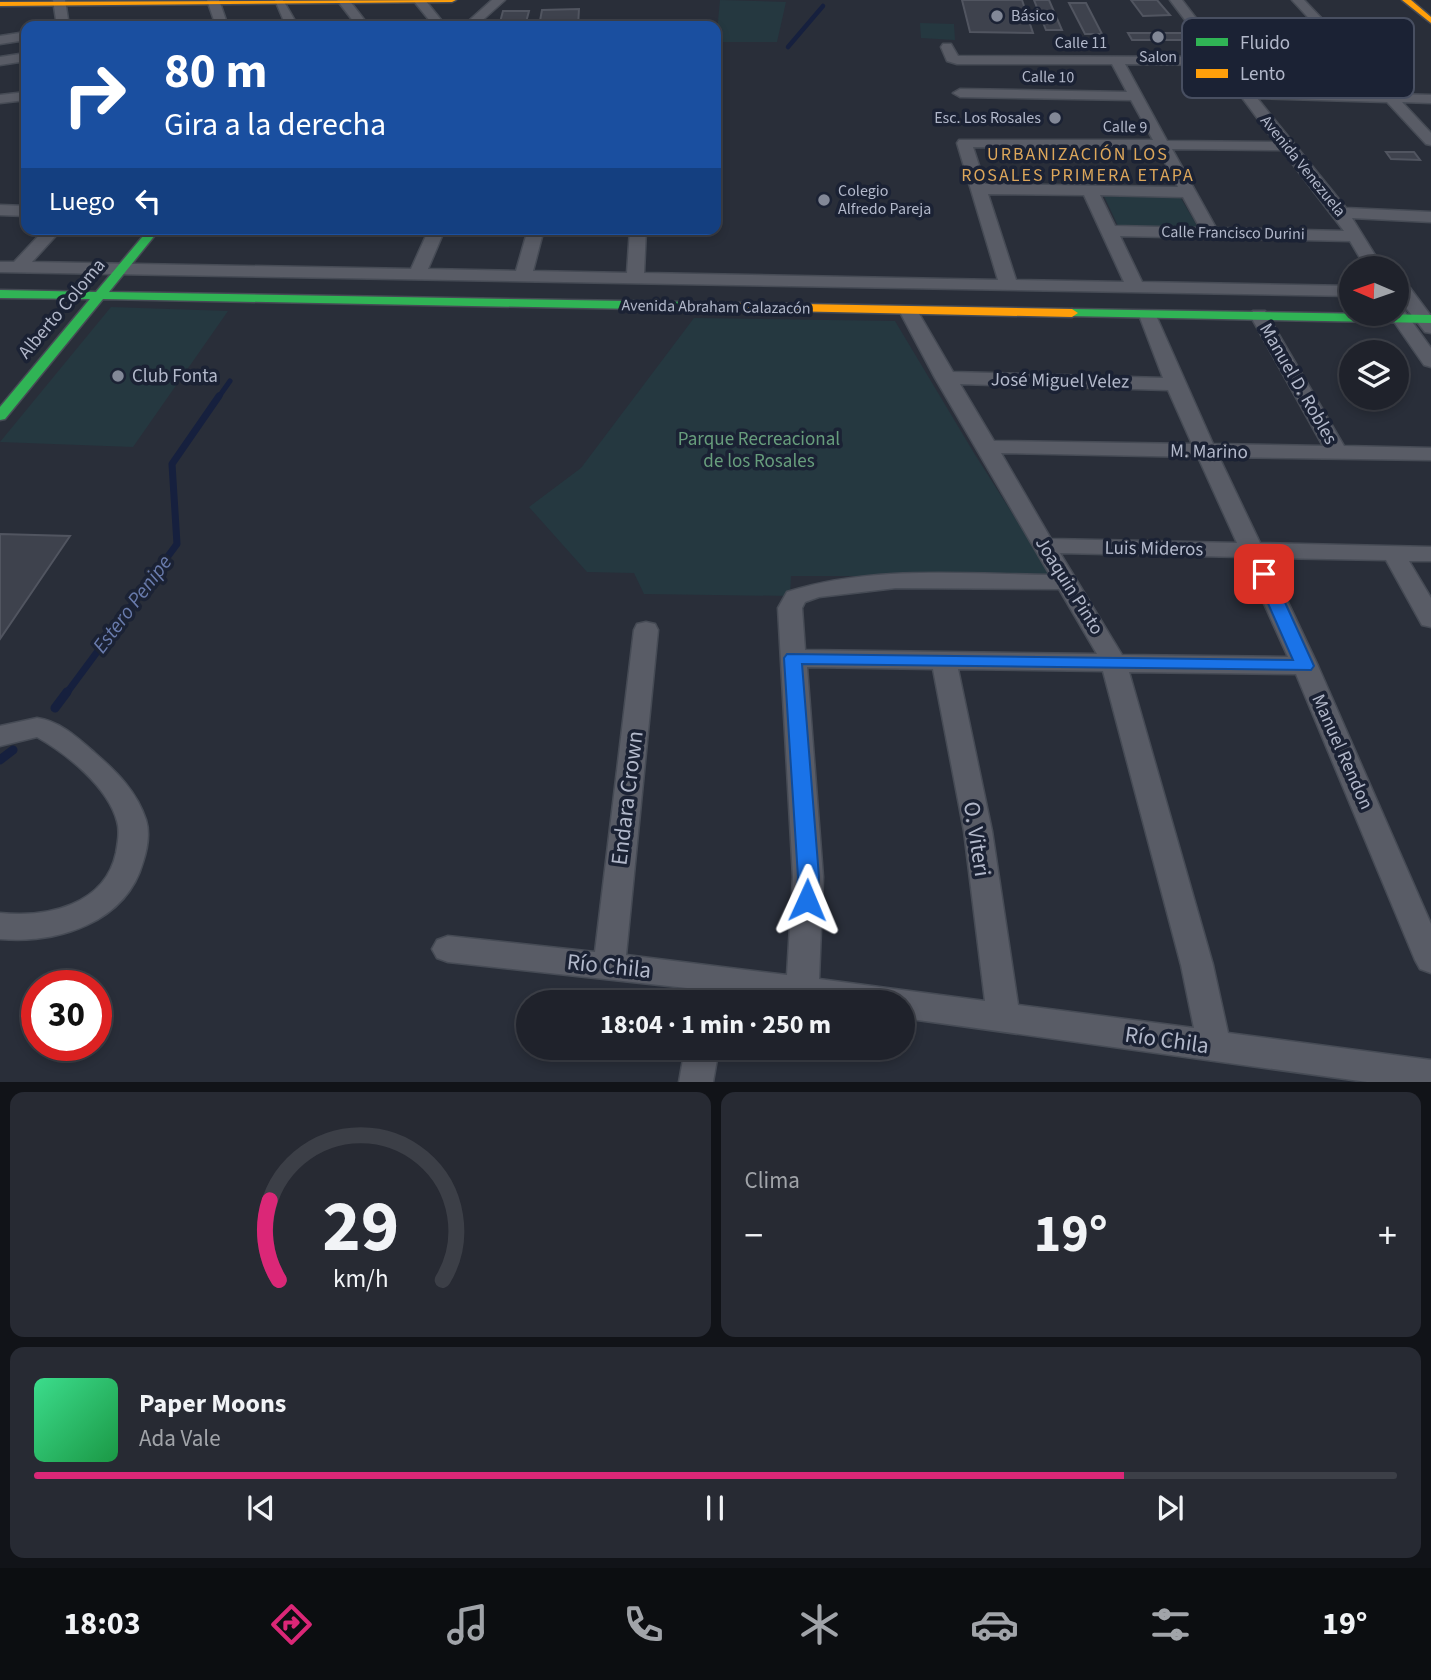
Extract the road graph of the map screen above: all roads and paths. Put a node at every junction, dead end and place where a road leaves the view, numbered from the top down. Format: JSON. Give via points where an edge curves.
{"nodes":[{"id":1,"x":419,"y":0,"type":"edge"},
{"id":2,"x":433,"y":0,"type":"edge"},
{"id":3,"x":452,"y":0,"type":"edge"},
{"id":4,"x":499,"y":0,"type":"edge"},
{"id":5,"x":1176,"y":0,"type":"edge"},
{"id":6,"x":1298,"y":0,"type":"edge"},
{"id":7,"x":1406,"y":0,"type":"edge"},
{"id":8,"x":1422,"y":0,"type":"edge"},
{"id":9,"x":212,"y":1,"type":"edge"},
{"id":10,"x":298,"y":1,"type":"edge"},
{"id":11,"x":342,"y":1,"type":"edge"},
{"id":12,"x":59,"y":2,"type":"edge"},
{"id":13,"x":279,"y":2,"type":"junction"},
{"id":14,"x":0,"y":4,"type":"edge"},
{"id":15,"x":137,"y":6,"type":"edge"},
{"id":16,"x":1431,"y":7,"type":"edge"},
{"id":17,"x":1190,"y":18,"type":"edge"},
{"id":18,"x":1315,"y":18,"type":"edge"},
{"id":19,"x":62,"y":21,"type":"edge"},
{"id":20,"x":220,"y":21,"type":"edge"},
{"id":21,"x":289,"y":21,"type":"edge"},
{"id":22,"x":359,"y":21,"type":"edge"},
{"id":23,"x":436,"y":21,"type":"edge"},
{"id":24,"x":475,"y":21,"type":"edge"},
{"id":25,"x":1431,"y":21,"type":"edge"},
{"id":26,"x":21,"y":37,"type":"edge"},
{"id":27,"x":0,"y":40,"type":"edge"},
{"id":28,"x":947,"y":47,"type":"dead end"},
{"id":29,"x":21,"y":58,"type":"edge"},
{"id":30,"x":0,"y":61,"type":"edge"},
{"id":31,"x":1117,"y":61,"type":"junction"},
{"id":32,"x":1182,"y":61,"type":"edge"},
{"id":33,"x":960,"y":93,"type":"dead end"},
{"id":34,"x":1136,"y":96,"type":"junction"},
{"id":35,"x":21,"y":97,"type":"edge"},
{"id":36,"x":1249,"y":98,"type":"edge"},
{"id":37,"x":1390,"y":98,"type":"edge"},
{"id":38,"x":1410,"y":98,"type":"edge"},
{"id":39,"x":0,"y":99,"type":"edge"},
{"id":40,"x":1431,"y":99,"type":"edge"},
{"id":41,"x":1431,"y":141,"type":"edge"},
{"id":42,"x":1163,"y":145,"type":"junction"},
{"id":43,"x":1286,"y":146,"type":"junction"},
{"id":44,"x":977,"y":189,"type":"junction"},
{"id":45,"x":1090,"y":191,"type":"junction"},
{"id":46,"x":1188,"y":192,"type":"junction"},
{"id":47,"x":0,"y":211,"type":"edge"},
{"id":48,"x":21,"y":211,"type":"edge"},
{"id":49,"x":1341,"y":213,"type":"junction"},
{"id":50,"x":1431,"y":217,"type":"edge"},
{"id":51,"x":1108,"y":231,"type":"junction"},
{"id":52,"x":1210,"y":232,"type":"junction"},
{"id":53,"x":48,"y":235,"type":"edge"},
{"id":54,"x":151,"y":235,"type":"edge"},
{"id":55,"x":434,"y":235,"type":"edge"},
{"id":56,"x":534,"y":235,"type":"edge"},
{"id":57,"x":638,"y":235,"type":"edge"},
{"id":58,"x":1357,"y":236,"type":"junction"},
{"id":59,"x":1368,"y":256,"type":"edge"},
{"id":60,"x":0,"y":267,"type":"edge"},
{"id":61,"x":19,"y":267,"type":"junction"},
{"id":62,"x":417,"y":276,"type":"junction"},
{"id":63,"x":523,"y":278,"type":"junction"},
{"id":64,"x":635,"y":279,"type":"junction"},
{"id":65,"x":0,"y":280,"type":"edge"},
{"id":66,"x":112,"y":283,"type":"junction"},
{"id":67,"x":1008,"y":283,"type":"junction"},
{"id":68,"x":1135,"y":286,"type":"junction"},
{"id":69,"x":1339,"y":291,"type":"edge"},
{"id":70,"x":0,"y":294,"type":"edge"},
{"id":71,"x":1339,"y":303,"type":"edge"},
{"id":72,"x":1412,"y":306,"type":"edge"},
{"id":73,"x":909,"y":312,"type":"junction"},
{"id":74,"x":1148,"y":315,"type":"junction"},
{"id":75,"x":1259,"y":315,"type":"junction"},
{"id":76,"x":1431,"y":361,"type":"edge"},
{"id":77,"x":945,"y":378,"type":"junction"},
{"id":78,"x":1175,"y":384,"type":"junction"},
{"id":79,"x":0,"y":415,"type":"edge"},
{"id":80,"x":987,"y":447,"type":"junction"},
{"id":81,"x":1209,"y":452,"type":"junction"},
{"id":82,"x":1337,"y":452,"type":"junction"},
{"id":83,"x":1431,"y":454,"type":"edge"},
{"id":84,"x":1044,"y":546,"type":"junction"},
{"id":85,"x":1254,"y":551,"type":"junction"},
{"id":86,"x":1394,"y":554,"type":"junction"},
{"id":87,"x":1431,"y":554,"type":"edge"},
{"id":88,"x":1068,"y":582,"type":"junction"},
{"id":89,"x":1431,"y":619,"type":"edge"},
{"id":90,"x":646,"y":630,"type":"dead end"},
{"id":91,"x":793,"y":658,"type":"junction"},
{"id":92,"x":944,"y":662,"type":"junction"},
{"id":93,"x":1114,"y":664,"type":"junction"},
{"id":94,"x":1305,"y":666,"type":"junction"},
{"id":95,"x":0,"y":736,"type":"edge"},
{"id":96,"x":0,"y":926,"type":"edge"},
{"id":97,"x":448,"y":948,"type":"dead end"},
{"id":98,"x":1431,"y":960,"type":"edge"},
{"id":99,"x":609,"y":966,"type":"junction"},
{"id":100,"x":712,"y":990,"type":"edge"},
{"id":101,"x":802,"y":990,"type":"edge"},
{"id":102,"x":915,"y":1006,"type":"edge"},
{"id":103,"x":1003,"y":1018,"type":"junction"},
{"id":104,"x":1214,"y":1046,"type":"junction"},
{"id":105,"x":700,"y":1060,"type":"edge"},
{"id":106,"x":1431,"y":1075,"type":"edge"},
{"id":107,"x":696,"y":1082,"type":"edge"}],
"edges":[{"from":1,"to":2,"type":"street"},
{"from":1,"to":11,"type":"street"},
{"from":1,"to":23,"type":"street"},
{"from":2,"to":3,"type":"street"},
{"from":4,"to":24,"type":"street"},
{"from":5,"to":17,"type":"street","name":"Avenida Venezuela"},
{"from":6,"to":18,"type":"street"},
{"from":7,"to":25,"type":"street"},
{"from":8,"to":16,"type":"street"},
{"from":9,"to":13,"type":"street"},
{"from":9,"to":15,"type":"street"},
{"from":9,"to":20,"type":"street"},
{"from":10,"to":11,"type":"street"},
{"from":10,"to":13,"type":"street"},
{"from":11,"to":22,"type":"street"},
{"from":12,"to":14,"type":"street"},
{"from":12,"to":15,"type":"street"},
{"from":12,"to":19,"type":"street"},
{"from":13,"to":21,"type":"street"},
{"from":26,"to":27,"type":"street"},
{"from":28,"to":31,"type":"street","name":"Calle 11","via":[[951,58],[957,60]]},
{"from":29,"to":30,"type":"street"},
{"from":31,"to":32,"type":"street","name":"Calle 11"},
{"from":31,"to":34,"type":"street"},
{"from":33,"to":34,"type":"street","name":"Calle 10"},
{"from":34,"to":42,"type":"street"},
{"from":35,"to":39,"type":"street"},
{"from":36,"to":43,"type":"street","name":"Avenida Venezuela"},
{"from":37,"to":41,"type":"street"},
{"from":38,"to":40,"type":"street"},
{"from":42,"to":43,"type":"street","name":"Calle 9"},
{"from":42,"to":44,"type":"street","name":"Calle 9","via":[[964,143]]},
{"from":42,"to":46,"type":"street"},
{"from":43,"to":49,"type":"street","name":"Avenida Venezuela"},
{"from":44,"to":45,"type":"street"},
{"from":44,"to":67,"type":"street"},
{"from":45,"to":46,"type":"street"},
{"from":45,"to":51,"type":"street"},
{"from":46,"to":52,"type":"street"},
{"from":47,"to":48,"type":"street"},
{"from":49,"to":50,"type":"street"},
{"from":49,"to":58,"type":"street","name":"Avenida Venezuela"},
{"from":51,"to":52,"type":"street","name":"Calle Francisco Durini"},
{"from":51,"to":68,"type":"street"},
{"from":52,"to":58,"type":"street","name":"Calle Francisco Durini"},
{"from":53,"to":61,"type":"street"},
{"from":54,"to":66,"type":"street","name":"Alberto Coloma"},
{"from":55,"to":62,"type":"street"},
{"from":56,"to":63,"type":"street"},
{"from":57,"to":64,"type":"street"},
{"from":58,"to":59,"type":"street","name":"Avenida Venezuela"},
{"from":60,"to":61,"type":"street","name":"Avenida Abraham Calazacón"},
{"from":61,"to":66,"type":"street","name":"Avenida Abraham Calazacón"},
{"from":62,"to":63,"type":"street","name":"Avenida Abraham Calazacón"},
{"from":62,"to":66,"type":"street","name":"Avenida Abraham Calazacón"},
{"from":63,"to":64,"type":"street","name":"Avenida Abraham Calazacón"},
{"from":64,"to":67,"type":"street","name":"Avenida Abraham Calazacón"},
{"from":65,"to":66,"type":"street","name":"Avenida Abraham Calazacón"},
{"from":66,"to":70,"type":"street","name":"Avenida Abraham Calazacón"},
{"from":66,"to":71,"type":"street","name":"Avenida Abraham Calazacón"},
{"from":66,"to":73,"type":"street","name":"Avenida Abraham Calazacón"},
{"from":66,"to":79,"type":"street","name":"Alberto Coloma"},
{"from":67,"to":68,"type":"street","name":"Avenida Abraham Calazacón"},
{"from":68,"to":69,"type":"street","name":"Avenida Abraham Calazacón"},
{"from":72,"to":75,"type":"street","name":"Avenida Abraham Calazacón"},
{"from":72,"to":76,"type":"street"},
{"from":73,"to":74,"type":"street","name":"Avenida Abraham Calazacón"},
{"from":73,"to":77,"type":"street","name":"Joaquin Pinto"},
{"from":74,"to":75,"type":"street","name":"Avenida Abraham Calazacón"},
{"from":74,"to":78,"type":"street","name":"Manuel Rendon"},
{"from":75,"to":82,"type":"street","name":"Manuel D. Robles"},
{"from":77,"to":78,"type":"street","name":"José Miguel Velez"},
{"from":77,"to":80,"type":"street","name":"Joaquin Pinto"},
{"from":78,"to":81,"type":"street","name":"Manuel Rendon"},
{"from":80,"to":81,"type":"street","name":"M. Marino"},
{"from":80,"to":84,"type":"street","name":"Joaquin Pinto"},
{"from":81,"to":82,"type":"street","name":"M. Marino"},
{"from":81,"to":85,"type":"street","name":"Manuel Rendon"},
{"from":82,"to":83,"type":"street","name":"M. Marino"},
{"from":84,"to":85,"type":"street","name":"Luis Mideros"},
{"from":84,"to":88,"type":"street","name":"Joaquin Pinto"},
{"from":85,"to":86,"type":"street","name":"Luis Mideros"},
{"from":85,"to":94,"type":"street","name":"Manuel Rendon"},
{"from":86,"to":87,"type":"street","name":"Luis Mideros"},
{"from":86,"to":89,"type":"street"},
{"from":88,"to":91,"type":"street","via":[[896,581],[806,592],[795,597],[790,608]]},
{"from":88,"to":93,"type":"street","name":"Joaquin Pinto"},
{"from":90,"to":99,"type":"street","name":"Endara Crown"},
{"from":91,"to":92,"type":"street"},
{"from":91,"to":101,"type":"street","via":[[808,877]]},
{"from":92,"to":93,"type":"street"},
{"from":92,"to":103,"type":"street","name":"O. Viteri","via":[[978,831]]},
{"from":93,"to":94,"type":"street"},
{"from":93,"to":104,"type":"street","name":"Joaquin Pinto","via":[[1198,965]]},
{"from":94,"to":98,"type":"street","name":"Manuel Rendon"},
{"from":95,"to":96,"type":"street","via":[[38,727],[55,733],[118,792],[133,824],[132,850],[117,887],[98,904],[64,921]]},
{"from":97,"to":99,"type":"street","name":"Río Chila"},
{"from":99,"to":100,"type":"street","name":"Río Chila"},
{"from":102,"to":103,"type":"street","name":"Río Chila"},
{"from":103,"to":104,"type":"street","name":"Río Chila"},
{"from":104,"to":106,"type":"street","name":"Río Chila"},
{"from":105,"to":107,"type":"street"}]}
